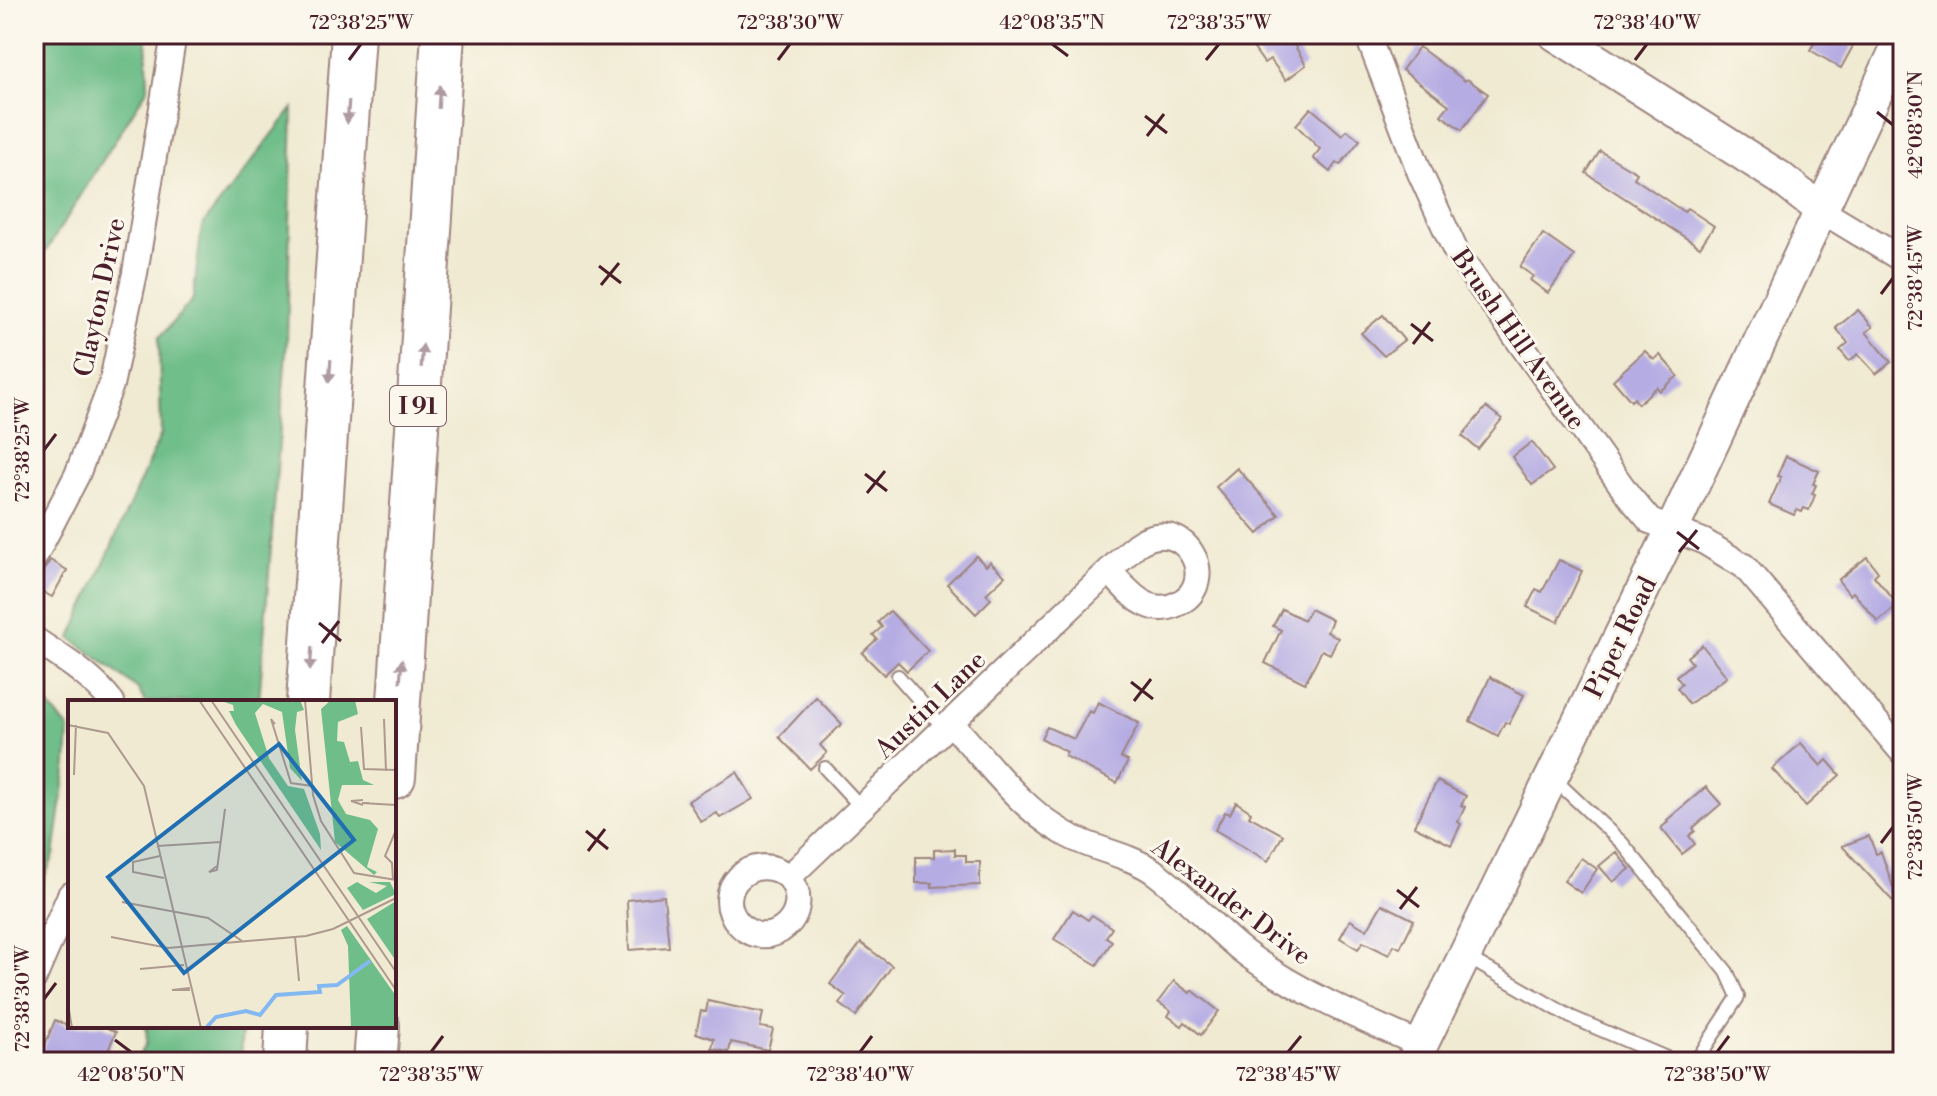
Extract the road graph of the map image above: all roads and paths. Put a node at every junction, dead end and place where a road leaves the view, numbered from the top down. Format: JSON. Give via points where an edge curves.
{"nodes":[{"id":1,"x":174,"y":34,"type":"edge"},
{"id":2,"x":353,"y":34,"type":"edge"},
{"id":3,"x":443,"y":34,"type":"edge"},
{"id":4,"x":1367,"y":34,"type":"edge"},
{"id":5,"x":1555,"y":34,"type":"edge"},
{"id":6,"x":1900,"y":50,"type":"edge"},
{"id":7,"x":1822,"y":211,"type":"junction"},
{"id":8,"x":1903,"y":260,"type":"edge"},
{"id":9,"x":1672,"y":530,"type":"junction"},
{"id":10,"x":34,"y":558,"type":"edge"},
{"id":11,"x":1109,"y":571,"type":"dead end"},
{"id":12,"x":34,"y":639,"type":"edge"},
{"id":13,"x":898,"y":676,"type":"dead end"},
{"id":14,"x":110,"y":700,"type":"edge"},
{"id":15,"x":308,"y":700,"type":"edge"},
{"id":16,"x":948,"y":726,"type":"junction"},
{"id":17,"x":396,"y":747,"type":"edge"},
{"id":18,"x":1903,"y":753,"type":"edge"},
{"id":19,"x":825,"y":768,"type":"dead end"},
{"id":20,"x":1552,"y":777,"type":"junction"},
{"id":21,"x":862,"y":808,"type":"junction"},
{"id":22,"x":789,"y":877,"type":"dead end"},
{"id":23,"x":68,"y":900,"type":"edge"},
{"id":24,"x":1465,"y":956,"type":"junction"},
{"id":25,"x":34,"y":978,"type":"edge"},
{"id":26,"x":287,"y":1028,"type":"edge"},
{"id":27,"x":378,"y":1028,"type":"edge"},
{"id":28,"x":1418,"y":1054,"type":"edge"},
{"id":29,"x":285,"y":1062,"type":"edge"},
{"id":30,"x":375,"y":1062,"type":"edge"},
{"id":31,"x":1676,"y":1062,"type":"edge"},
{"id":32,"x":1691,"y":1062,"type":"edge"}],
"edges":[{"from":1,"to":10,"type":"street","name":"Clayton Drive","via":[[111,385],[77,475]]},
{"from":2,"to":15,"type":"highway","one_way":true},
{"from":17,"to":3,"type":"highway","number":"I 91","one_way":true},
{"from":4,"to":9,"type":"street","name":"Brush Hill Avenue","via":[[1457,254],[1629,496],[1650,521]]},
{"from":5,"to":7,"type":"street","via":[[1779,177]]},
{"from":6,"to":7,"type":"street","name":"Piper Road"},
{"from":7,"to":8,"type":"street"},
{"from":7,"to":9,"type":"street","name":"Piper Road"},
{"from":9,"to":18,"type":"street","name":"Brush Hill Avenue","via":[[1703,541],[1744,566]]},
{"from":9,"to":20,"type":"street","name":"Piper Road"},
{"from":11,"to":16,"type":"street","name":"Austin Lane"},
{"from":12,"to":14,"type":"street","via":[[76,667]]},
{"from":13,"to":16,"type":"lane"},
{"from":16,"to":21,"type":"street","name":"Austin Lane"},
{"from":16,"to":28,"type":"street","name":"Alexander Drive","via":[[1061,832],[1151,870],[1265,967]]},
{"from":19,"to":21,"type":"lane"},
{"from":20,"to":24,"type":"street","name":"Piper Road"},
{"from":20,"to":32,"type":"lane","via":[[1622,843],[1727,972],[1738,997]]},
{"from":21,"to":22,"type":"street","name":"Austin Lane"},
{"from":23,"to":25,"type":"street"},
{"from":24,"to":28,"type":"street","name":"Piper Road"},
{"from":24,"to":31,"type":"lane","via":[[1571,1017]]},
{"from":26,"to":29,"type":"highway"},
{"from":27,"to":30,"type":"highway"}]}
